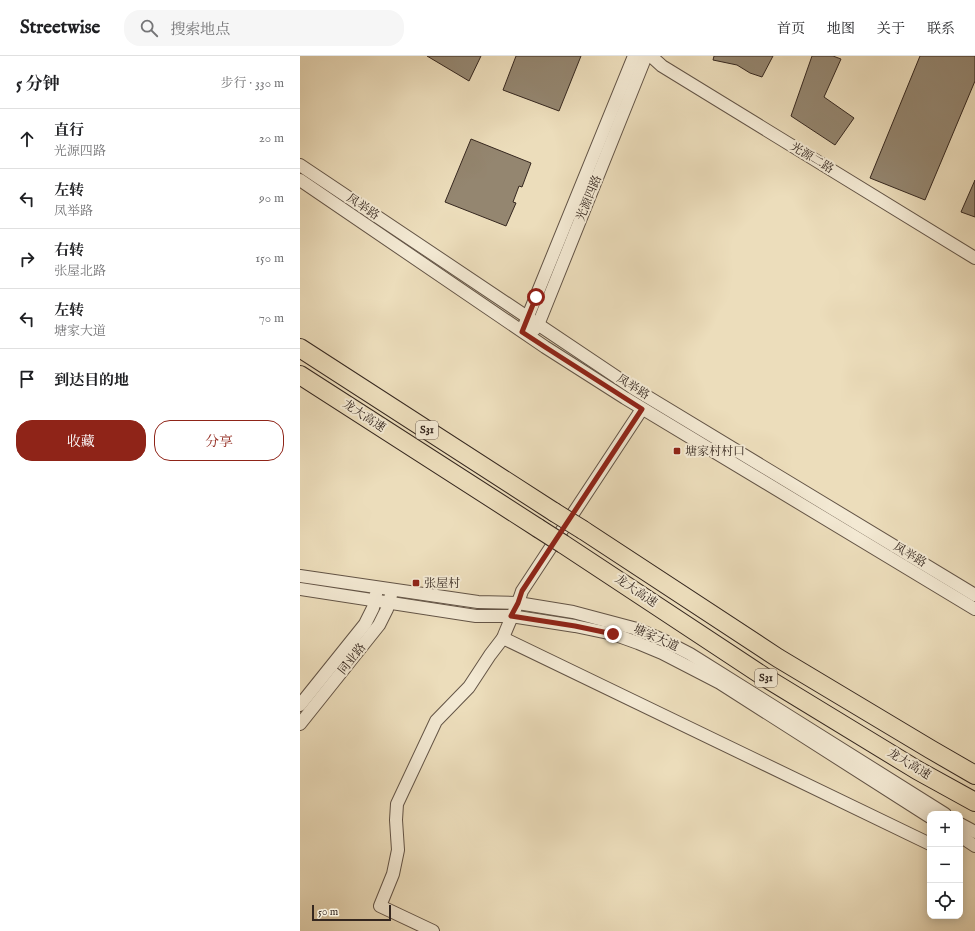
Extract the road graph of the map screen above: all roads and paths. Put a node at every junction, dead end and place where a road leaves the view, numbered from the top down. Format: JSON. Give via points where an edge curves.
{"nodes":[{"id":1,"x":634,"y":56,"type":"edge"},
{"id":2,"x":646,"y":56,"type":"edge"},
{"id":3,"x":651,"y":56,"type":"edge"},
{"id":4,"x":300,"y":165,"type":"edge"},
{"id":5,"x":300,"y":180,"type":"edge"},
{"id":6,"x":975,"y":258,"type":"edge"},
{"id":7,"x":533,"y":321,"type":"junction"},
{"id":8,"x":524,"y":333,"type":"junction"},
{"id":9,"x":300,"y":348,"type":"edge"},
{"id":10,"x":300,"y":374,"type":"edge"},
{"id":11,"x":642,"y":409,"type":"junction"},
{"id":12,"x":300,"y":576,"type":"edge"},
{"id":13,"x":956,"y":583,"type":"junction"},
{"id":14,"x":378,"y":587,"type":"junction"},
{"id":15,"x":300,"y":589,"type":"edge"},
{"id":16,"x":392,"y":589,"type":"junction"},
{"id":17,"x":975,"y":590,"type":"edge"},
{"id":18,"x":975,"y":595,"type":"edge"},
{"id":19,"x":375,"y":601,"type":"junction"},
{"id":20,"x":389,"y":603,"type":"junction"},
{"id":21,"x":518,"y":603,"type":"junction"},
{"id":22,"x":975,"y":609,"type":"edge"},
{"id":23,"x":511,"y":616,"type":"junction"},
{"id":24,"x":503,"y":638,"type":"junction"},
{"id":25,"x":300,"y":706,"type":"edge"},
{"id":26,"x":300,"y":724,"type":"edge"},
{"id":27,"x":975,"y":775,"type":"edge"},
{"id":28,"x":975,"y":802,"type":"edge"},
{"id":29,"x":940,"y":811,"type":"edge"},
{"id":30,"x":927,"y":815,"type":"edge"},
{"id":31,"x":963,"y":826,"type":"edge"},
{"id":32,"x":975,"y":832,"type":"edge"},
{"id":33,"x":963,"y":840,"type":"edge"},
{"id":34,"x":927,"y":843,"type":"edge"},
{"id":35,"x":975,"y":846,"type":"edge"},
{"id":36,"x":433,"y":931,"type":"edge"}],
"edges":[{"from":1,"to":7,"type":"street","name":"光源四路"},
{"from":2,"to":7,"type":"street","name":"光源四路"},
{"from":3,"to":6,"type":"street","name":"光源二路","via":[[662,66]]},
{"from":4,"to":7,"type":"street","name":"凤举路"},
{"from":5,"to":8,"type":"street","name":"凤举路"},
{"from":7,"to":8,"type":"street","name":"光源四路"},
{"from":7,"to":13,"type":"street","name":"凤举路","via":[[633,388]]},
{"from":8,"to":11,"type":"street","name":"凤举路"},
{"from":9,"to":27,"type":"highway","name":"龙大高速","number":"S31","bridge":true,"via":[[778,658]]},
{"from":10,"to":28,"type":"highway","name":"龙大高速","number":"S31","bridge":true,"via":[[766,678],[917,770]]},
{"from":11,"to":21,"type":"street","via":[[522,591]]},
{"from":11,"to":22,"type":"street","name":"凤举路"},
{"from":12,"to":14,"type":"street","name":"塘家大道"},
{"from":13,"to":17,"type":"street"},
{"from":13,"to":18,"type":"street","name":"凤举路"},
{"from":14,"to":16,"type":"street","name":"塘家大道"},
{"from":14,"to":19,"type":"street","name":"同业路"},
{"from":15,"to":19,"type":"street","name":"塘家大道"},
{"from":16,"to":20,"type":"street","name":"同业路"},
{"from":16,"to":21,"type":"street","name":"塘家大道","via":[[478,602]]},
{"from":19,"to":20,"type":"street","name":"塘家大道"},
{"from":19,"to":25,"type":"street","name":"同业路","via":[[365,624]]},
{"from":20,"to":23,"type":"street","name":"塘家大道","via":[[476,616]]},
{"from":20,"to":26,"type":"street","name":"同业路","via":[[379,625]]},
{"from":21,"to":23,"type":"street"},
{"from":21,"to":29,"type":"street","name":"塘家大道","via":[[611,621],[664,640],[718,671]]},
{"from":23,"to":24,"type":"street"},
{"from":23,"to":30,"type":"street","name":"塘家大道","via":[[613,634],[662,653],[720,683]]},
{"from":24,"to":34,"type":"street"},
{"from":24,"to":36,"type":"street","via":[[469,687],[436,720],[397,804],[398,850],[393,874],[380,906]]},
{"from":31,"to":32,"type":"street"},
{"from":33,"to":35,"type":"street"}]}
